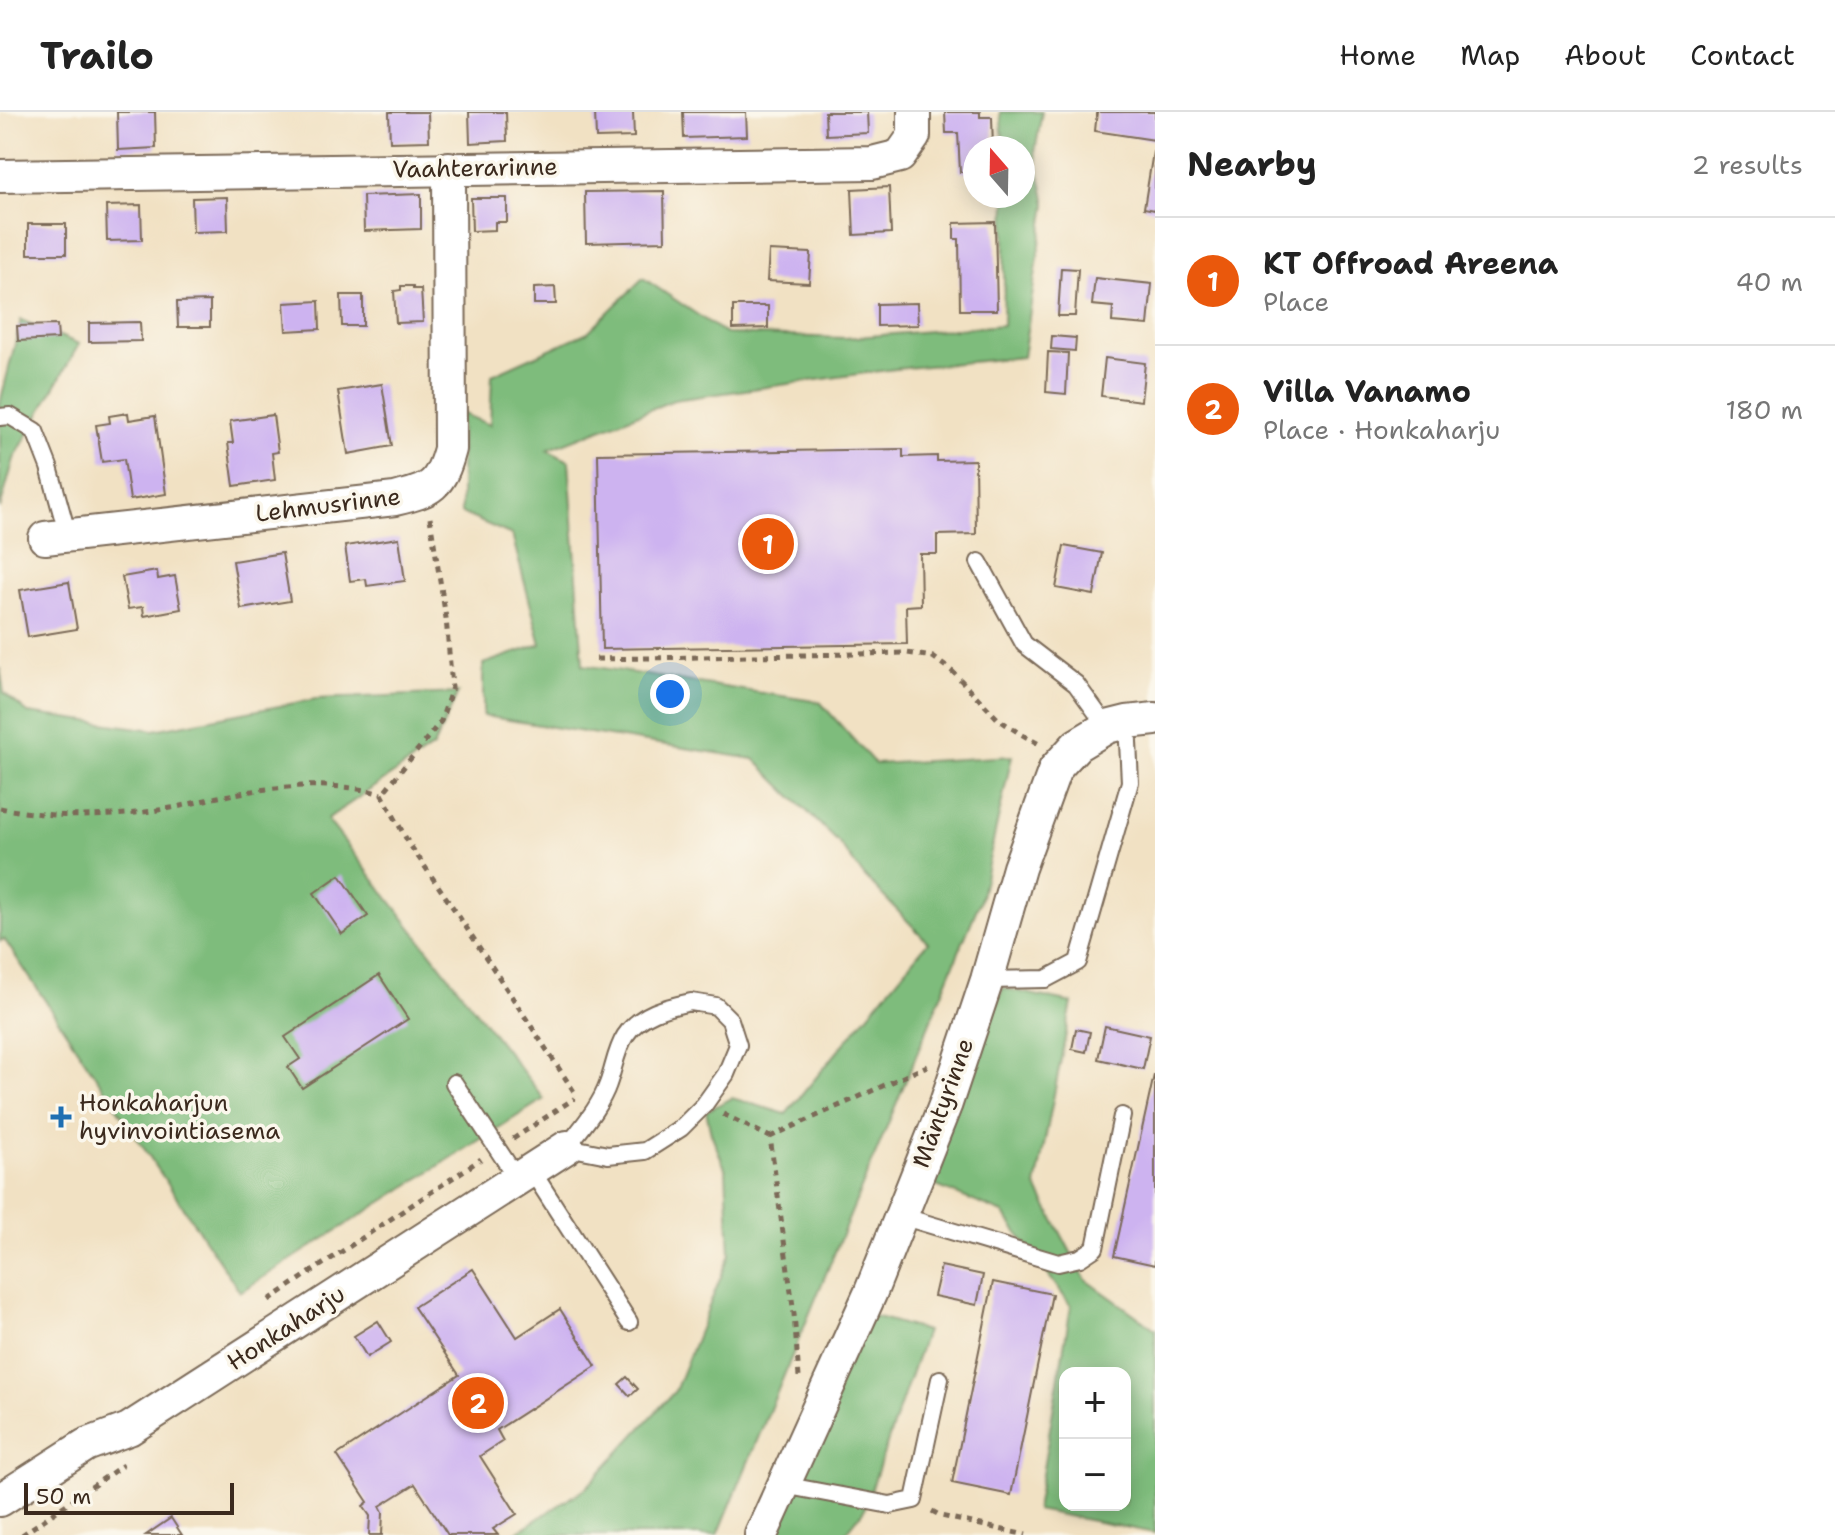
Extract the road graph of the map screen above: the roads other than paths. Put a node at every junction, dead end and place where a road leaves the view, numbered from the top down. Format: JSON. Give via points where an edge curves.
{"nodes":[{"id":1,"x":914,"y":112,"type":"edge"},
{"id":2,"x":449,"y":168,"type":"junction"},
{"id":3,"x":0,"y":176,"type":"edge"},
{"id":4,"x":0,"y":417,"type":"edge"},
{"id":5,"x":56,"y":537,"type":"joint"},
{"id":6,"x":979,"y":562,"type":"dead end"},
{"id":7,"x":1130,"y":722,"type":"edge"},
{"id":8,"x":987,"y":980,"type":"junction"},
{"id":9,"x":454,"y":1083,"type":"dead end"},
{"id":10,"x":1122,"y":1116,"type":"dead end"},
{"id":11,"x":567,"y":1147,"type":"junction"},
{"id":12,"x":525,"y":1175,"type":"junction"},
{"id":13,"x":901,"y":1216,"type":"junction"},
{"id":14,"x":629,"y":1322,"type":"dead end"},
{"id":15,"x":940,"y":1379,"type":"dead end"},
{"id":16,"x":783,"y":1485,"type":"junction"},
{"id":17,"x":0,"y":1500,"type":"edge"},
{"id":18,"x":761,"y":1535,"type":"edge"}],
"edges":[{"from":1,"to":2,"type":"street","name":"Vaahterarinne","via":[[914,136],[900,156],[872,163]]},
{"from":2,"to":3,"type":"street","name":"Vaahterarinne"},
{"from":2,"to":5,"type":"street","name":"Lehmusrinne","via":[[450,449],[443,473],[425,491],[395,499]]},
{"from":4,"to":5,"type":"lane","via":[[10,416],[35,431],[49,467]]},
{"from":6,"to":7,"type":"lane","via":[[1024,644]]},
{"from":7,"to":8,"type":"street","name":"Mäntyrinne","via":[[1077,745],[1055,769]]},
{"from":7,"to":8,"type":"lane","via":[[1130,782],[1078,962],[1046,979]]},
{"from":8,"to":13,"type":"street","name":"Mäntyrinne"},
{"from":9,"to":12,"type":"lane","via":[[497,1149]]},
{"from":10,"to":13,"type":"lane","via":[[1095,1248],[1080,1258],[1058,1263]]},
{"from":11,"to":11,"type":"lane","via":[[608,1155],[645,1151],[681,1128],[726,1074],[738,1045],[730,1020],[716,1006],[691,1002],[662,1008],[643,1019],[626,1035],[607,1086]]},
{"from":11,"to":12,"type":"street","name":"Honkaharju"},
{"from":12,"to":14,"type":"lane"},
{"from":12,"to":17,"type":"street","name":"Honkaharju","via":[[129,1429],[86,1445]]},
{"from":13,"to":16,"type":"street","name":"Mäntyrinne"},
{"from":15,"to":16,"type":"lane","via":[[914,1500],[890,1505]]},
{"from":16,"to":18,"type":"street","name":"Mäntyrinne"}]}
